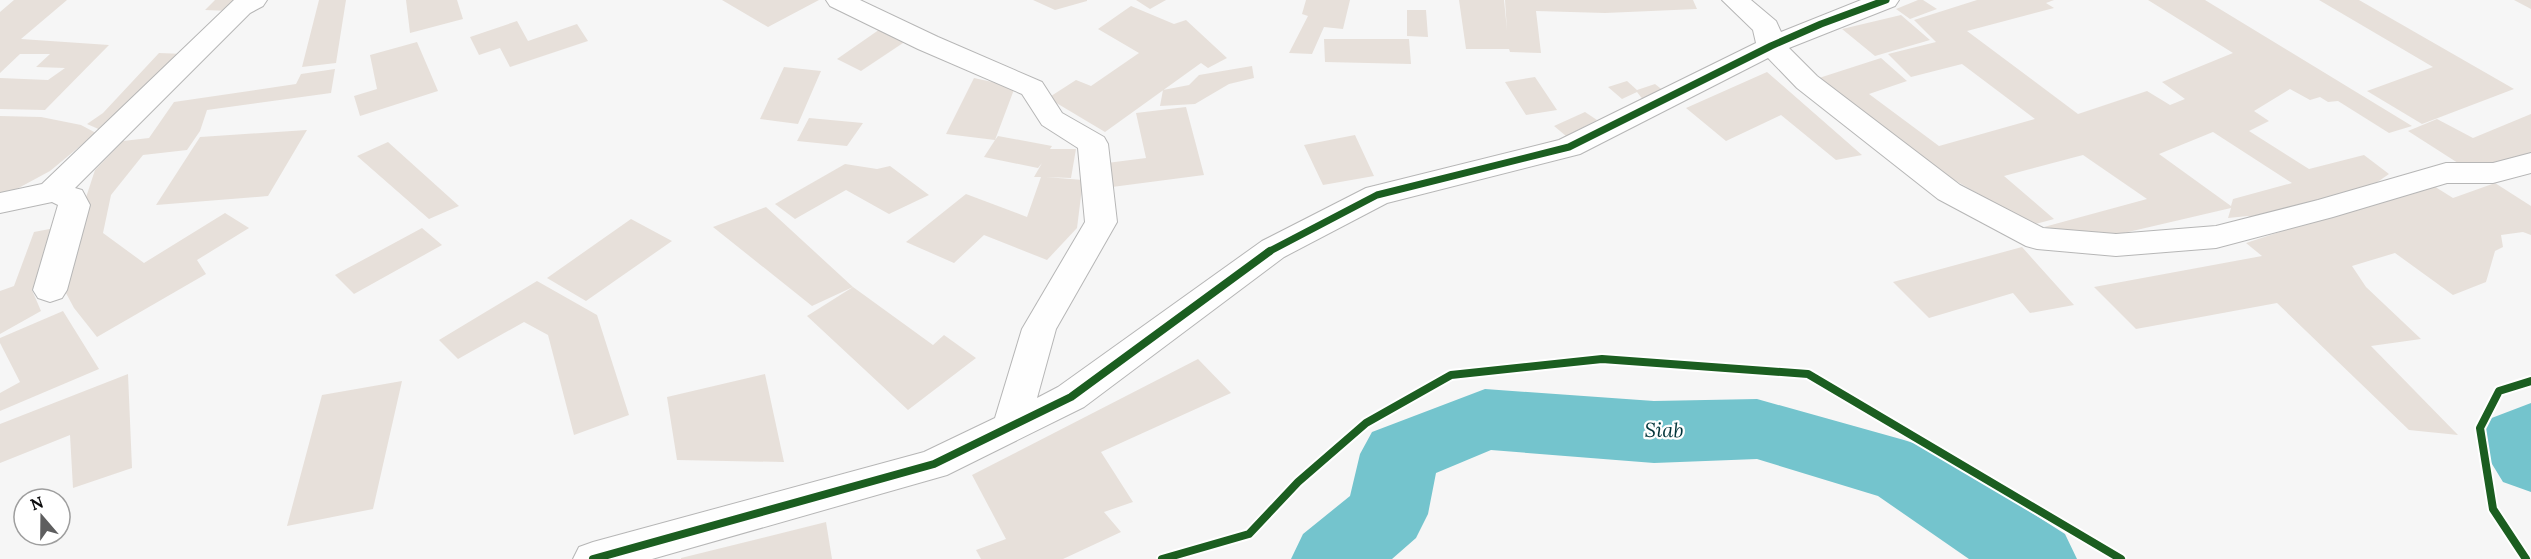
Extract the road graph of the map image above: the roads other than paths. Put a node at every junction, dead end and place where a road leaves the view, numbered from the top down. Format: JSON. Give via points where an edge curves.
{"nodes":[{"id":1,"x":254,"y":0,"type":"edge"},
{"id":2,"x":839,"y":0,"type":"edge"},
{"id":3,"x":1735,"y":0,"type":"edge"},
{"id":4,"x":1886,"y":0,"type":"edge"},
{"id":5,"x":1771,"y":46,"type":"junction"},
{"id":6,"x":2531,"y":163,"type":"edge"},
{"id":7,"x":52,"y":192,"type":"junction"},
{"id":8,"x":0,"y":202,"type":"edge"},
{"id":9,"x":50,"y":290,"type":"dead end"},
{"id":10,"x":1010,"y":427,"type":"junction"},
{"id":11,"x":593,"y":559,"type":"edge"}],
"edges":[{"from":1,"to":7,"type":"street","via":[[241,7]]},
{"from":2,"to":10,"type":"street","via":[[1032,88],[1052,119],[1093,144],[1101,222],[1039,329]]},
{"from":3,"to":5,"type":"street","via":[[1766,27]]},
{"from":4,"to":5,"type":"street"},
{"from":5,"to":6,"type":"street","via":[[1807,82],[1949,192],[2037,238],[2116,245],[2216,237],[2446,173],[2493,173]]},
{"from":5,"to":10,"type":"street","via":[[1569,147],[1377,195],[1273,249],[1071,397]]},
{"from":7,"to":8,"type":"street"},
{"from":7,"to":9,"type":"street","via":[[71,197],[74,206]]},
{"from":10,"to":11,"type":"street","via":[[934,464]]}]}
